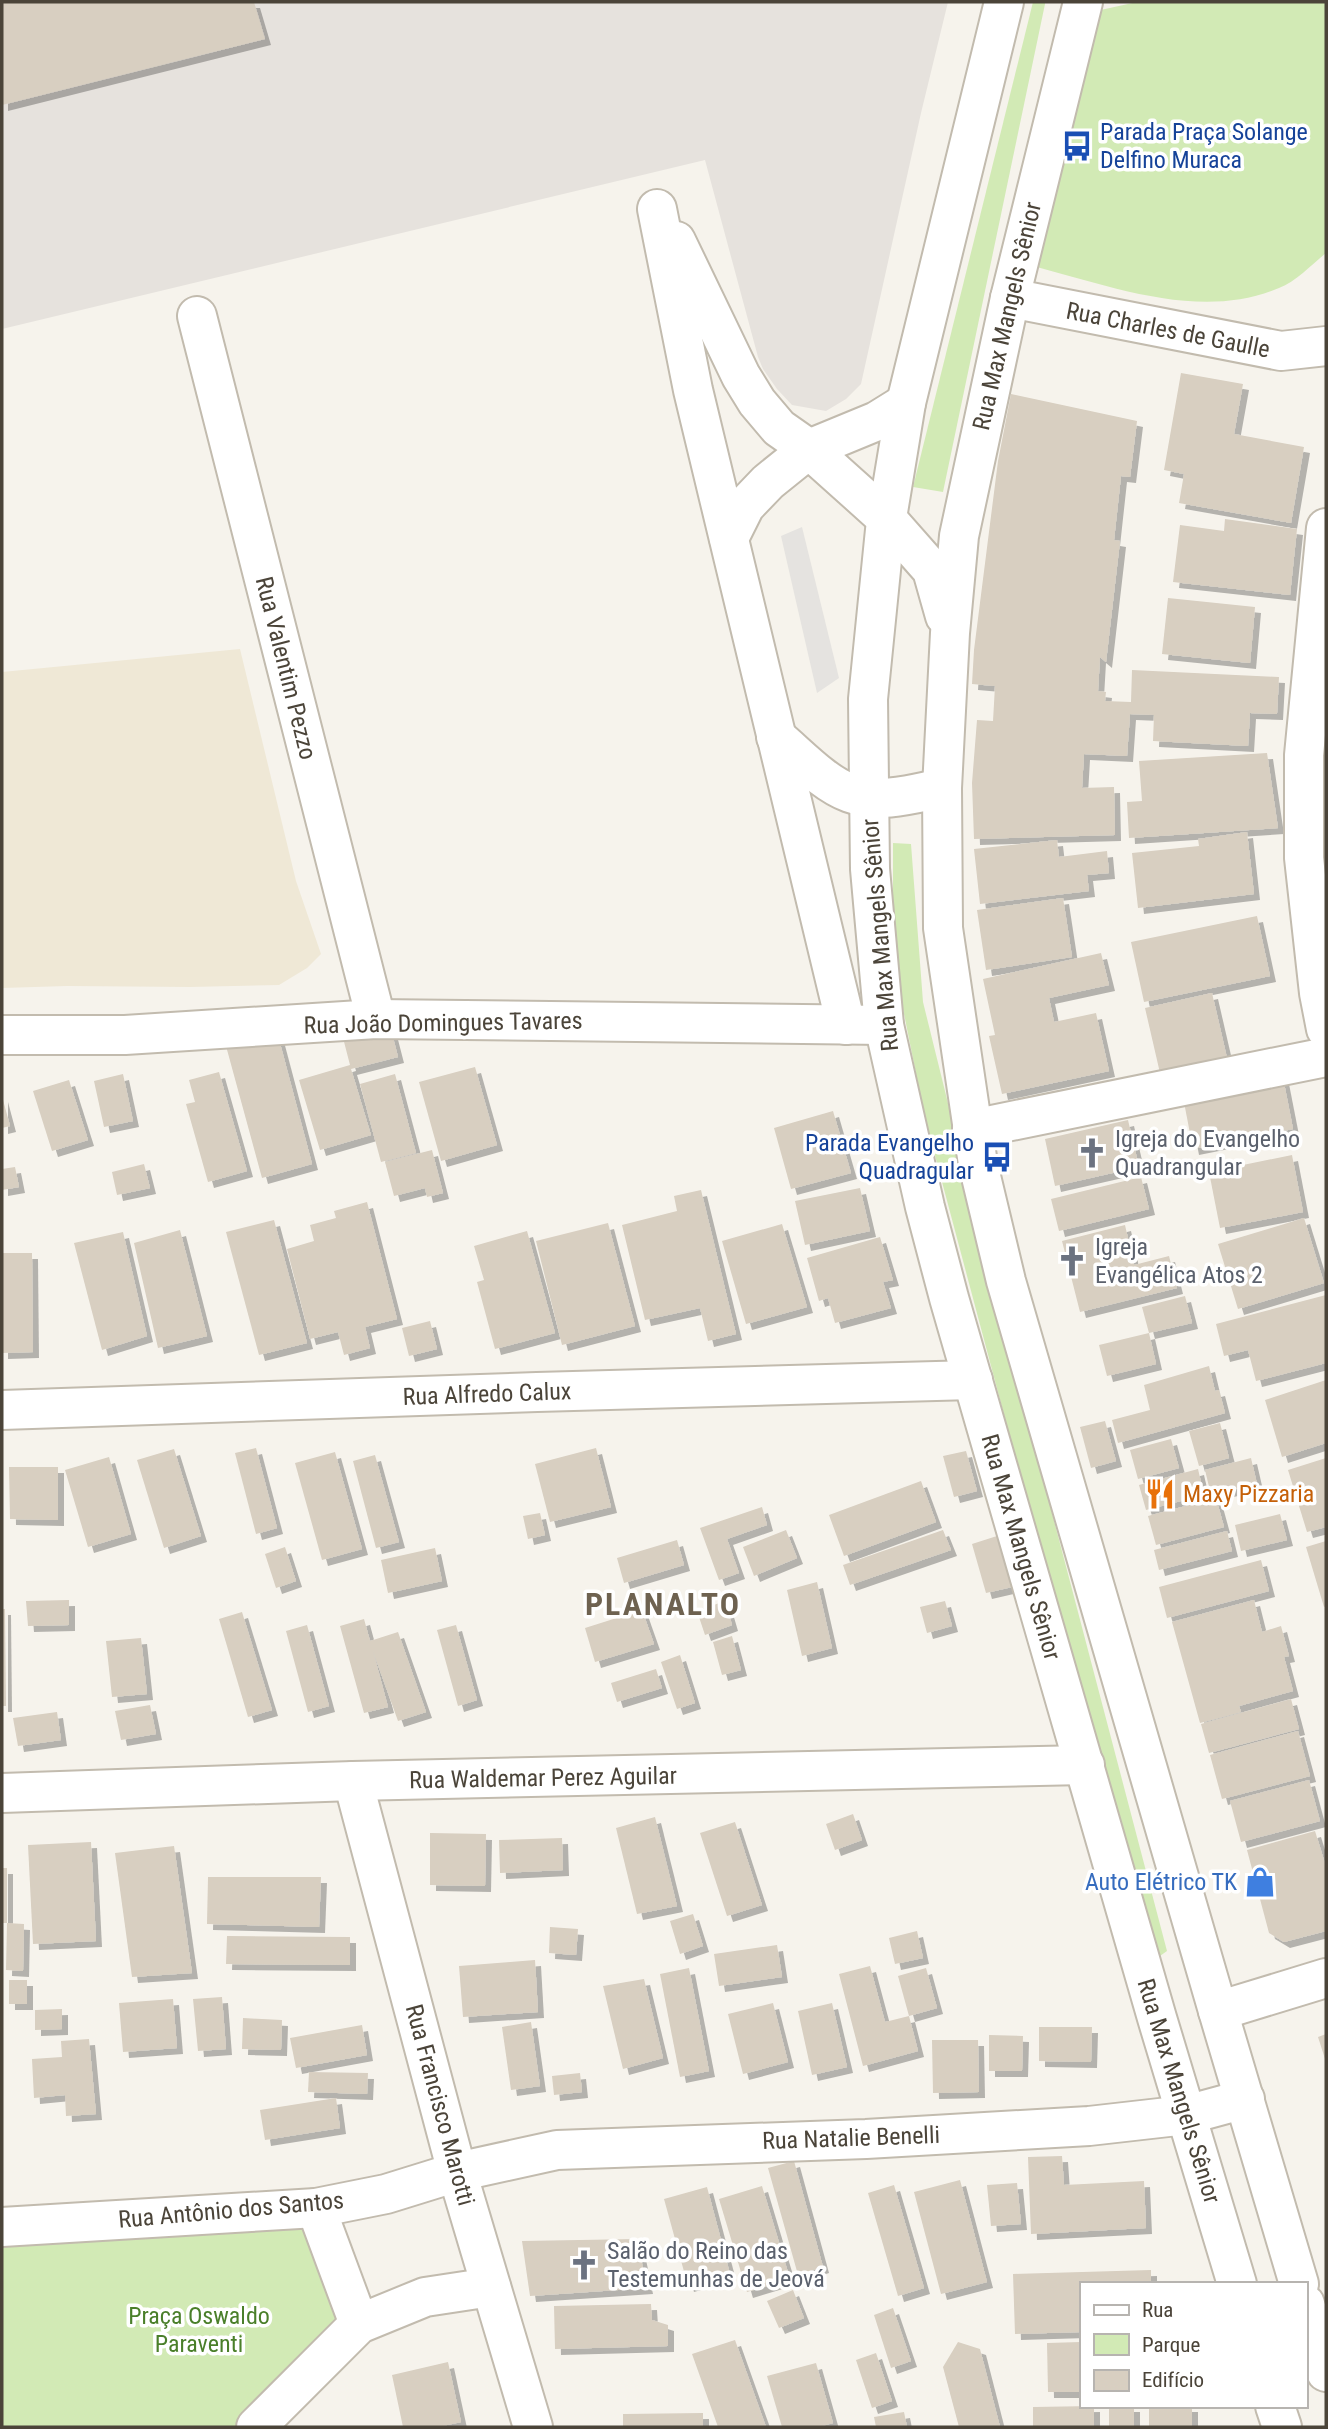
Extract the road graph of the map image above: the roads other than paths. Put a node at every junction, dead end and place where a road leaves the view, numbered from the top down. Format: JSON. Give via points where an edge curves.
{"nodes":[{"id":1,"x":1004,"y":2,"type":"edge"},
{"id":2,"x":1083,"y":2,"type":"edge"},
{"id":3,"x":1010,"y":298,"type":"junction"},
{"id":4,"x":197,"y":316,"type":"dead end"},
{"id":5,"x":1326,"y":346,"type":"edge"},
{"id":6,"x":906,"y":403,"type":"junction"},
{"id":7,"x":809,"y":449,"type":"junction"},
{"id":8,"x":887,"y":519,"type":"junction"},
{"id":9,"x":1326,"y":528,"type":"edge"},
{"id":10,"x":729,"y":538,"type":"junction"},
{"id":11,"x":950,"y":633,"type":"junction"},
{"id":12,"x":776,"y":737,"type":"junction"},
{"id":13,"x":942,"y":788,"type":"junction"},
{"id":14,"x":869,"y":797,"type":"junction"},
{"id":15,"x":376,"y":1019,"type":"junction"},
{"id":16,"x":846,"y":1025,"type":"junction"},
{"id":17,"x":884,"y":1026,"type":"junction"},
{"id":18,"x":1326,"y":1030,"type":"edge"},
{"id":19,"x":2,"y":1035,"type":"edge"},
{"id":20,"x":1326,"y":1057,"type":"edge"},
{"id":21,"x":972,"y":1129,"type":"junction"},
{"id":22,"x":973,"y":1380,"type":"junction"},
{"id":23,"x":2,"y":1410,"type":"edge"},
{"id":24,"x":1085,"y":1765,"type":"junction"},
{"id":25,"x":353,"y":1781,"type":"junction"},
{"id":26,"x":2,"y":1793,"type":"edge"},
{"id":27,"x":1326,"y":1978,"type":"edge"},
{"id":28,"x":1218,"y":2011,"type":"junction"},
{"id":29,"x":1245,"y":2099,"type":"junction"},
{"id":30,"x":1186,"y":2115,"type":"junction"},
{"id":31,"x":457,"y":2172,"type":"junction"},
{"id":32,"x":316,"y":2208,"type":"junction"},
{"id":33,"x":2,"y":2227,"type":"edge"},
{"id":34,"x":1236,"y":2282,"type":"edge"},
{"id":35,"x":1298,"y":2282,"type":"edge"},
{"id":36,"x":491,"y":2287,"type":"junction"},
{"id":37,"x":1326,"y":2297,"type":"edge"},
{"id":38,"x":1307,"y":2302,"type":"edge"},
{"id":39,"x":1307,"y":2309,"type":"edge"},
{"id":40,"x":359,"y":2324,"type":"junction"},
{"id":41,"x":1326,"y":2372,"type":"edge"},
{"id":42,"x":1276,"y":2408,"type":"edge"},
{"id":43,"x":256,"y":2427,"type":"edge"},
{"id":44,"x":533,"y":2427,"type":"edge"},
{"id":45,"x":1282,"y":2427,"type":"edge"}],
"edges":[{"from":1,"to":6,"type":"street","name":"Rua Max Mangels Sênior"},
{"from":2,"to":3,"type":"street","name":"Rua Max Mangels Sênior"},
{"from":3,"to":5,"type":"street","name":"Rua Charles de Gaulle","via":[[1281,351]]},
{"from":3,"to":11,"type":"street","name":"Rua Max Mangels Sênior","via":[[959,536]]},
{"from":4,"to":15,"type":"street","name":"Rua Valentim Pezzo"},
{"from":6,"to":7,"type":"street","via":[[877,421]]},
{"from":6,"to":8,"type":"street","name":"Rua Max Mangels Sênior"},
{"from":7,"to":8,"type":"street","name":"Rua Max Mangels Sênior"},
{"from":7,"to":10,"type":"street","via":[[745,506]]},
{"from":7,"to":10,"type":"street","name":"Rua Max Mangels Sênior","via":[[779,428],[757,402],[657,209],[693,390]]},
{"from":8,"to":11,"type":"street","name":"Rua Max Mangels Sênior","via":[[932,570]]},
{"from":8,"to":14,"type":"street","name":"Rua Max Mangels Sênior","via":[[868,699]]},
{"from":9,"to":18,"type":"street","via":[[1304,755],[1304,858]]},
{"from":10,"to":12,"type":"street"},
{"from":11,"to":13,"type":"street","name":"Rua Max Mangels Sênior"},
{"from":12,"to":14,"type":"street","name":"Rua Max Mangels Sênior","via":[[833,785]]},
{"from":12,"to":16,"type":"street"},
{"from":13,"to":14,"type":"street","name":"Rua Max Mangels Sênior","via":[[891,798]]},
{"from":13,"to":21,"type":"street","via":[[943,928]]},
{"from":14,"to":17,"type":"street","name":"Rua Max Mangels Sênior","via":[[870,869]]},
{"from":15,"to":16,"type":"street","name":"Rua João Domingues Tavares"},
{"from":15,"to":19,"type":"street","name":"Rua João Domingues Tavares","via":[[125,1035]]},
{"from":16,"to":17,"type":"street","name":"Rua João Domingues Tavares"},
{"from":17,"to":22,"type":"street","name":"Rua Max Mangels Sênior","via":[[925,1206]]},
{"from":20,"to":21,"type":"street"},
{"from":21,"to":28,"type":"street","via":[[1006,1281]]},
{"from":22,"to":23,"type":"street","name":"Rua Alfredo Calux"},
{"from":22,"to":24,"type":"street","name":"Rua Max Mangels Sênior"},
{"from":24,"to":25,"type":"street","name":"Rua Waldemar Perez Aguilar"},
{"from":24,"to":30,"type":"street","name":"Rua Max Mangels Sênior"},
{"from":25,"to":26,"type":"street","name":"Rua Waldemar Perez Aguilar"},
{"from":25,"to":31,"type":"street","name":"Rua Francisco Marotti"},
{"from":27,"to":28,"type":"street"},
{"from":28,"to":29,"type":"street"},
{"from":29,"to":30,"type":"street","name":"Rua Natalie Benelli"},
{"from":29,"to":35,"type":"street"},
{"from":30,"to":31,"type":"street","name":"Rua Natalie Benelli","via":[[1089,2126],[880,2138],[557,2150]]},
{"from":30,"to":34,"type":"street","name":"Rua Max Mangels Sênior"},
{"from":31,"to":32,"type":"street","name":"Rua Antônio dos Santos","via":[[386,2194]]},
{"from":31,"to":36,"type":"street","name":"Rua Francisco Marotti"},
{"from":32,"to":33,"type":"street","name":"Rua Antônio dos Santos"},
{"from":32,"to":40,"type":"street"},
{"from":36,"to":40,"type":"street","via":[[425,2297]]},
{"from":36,"to":44,"type":"street","name":"Rua Francisco Marotti"},
{"from":37,"to":38,"type":"street"},
{"from":39,"to":41,"type":"street"},
{"from":40,"to":43,"type":"street"},
{"from":42,"to":45,"type":"street"}]}
